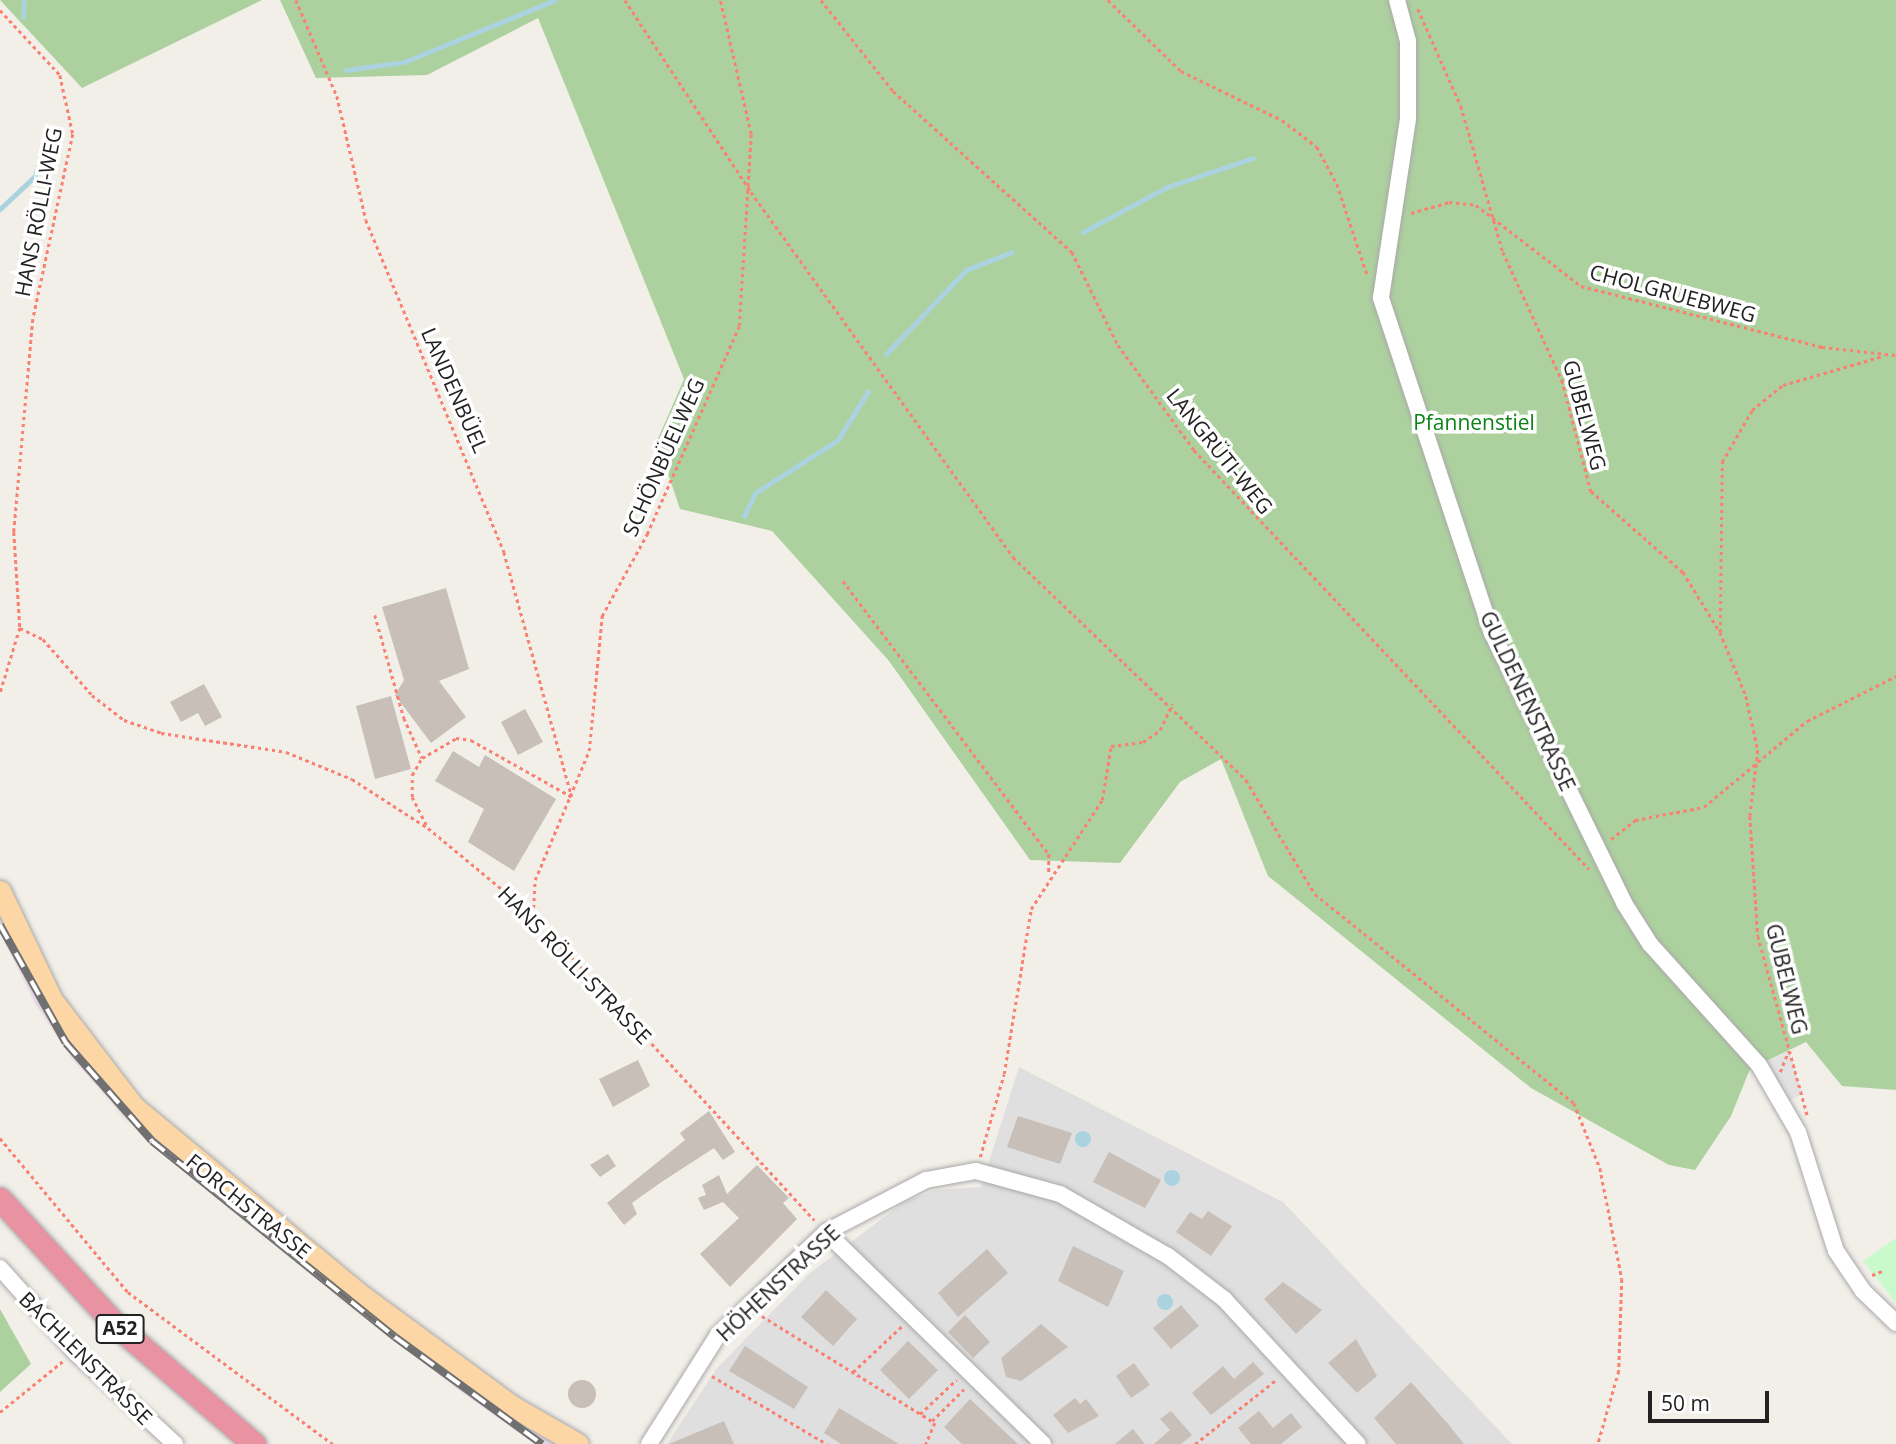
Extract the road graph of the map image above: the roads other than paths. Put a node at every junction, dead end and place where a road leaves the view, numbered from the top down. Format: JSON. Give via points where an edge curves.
{"nodes":[{"id":1,"x":1397,"y":0,"type":"edge"},
{"id":2,"x":0,"y":891,"type":"edge"},
{"id":3,"x":0,"y":1199,"type":"edge"},
{"id":4,"x":0,"y":1223,"type":"edge"},
{"id":5,"x":826,"y":1232,"type":"junction"},
{"id":6,"x":0,"y":1268,"type":"edge"},
{"id":7,"x":1896,"y":1323,"type":"edge"},
{"id":8,"x":174,"y":1444,"type":"edge"},
{"id":9,"x":229,"y":1444,"type":"edge"},
{"id":10,"x":254,"y":1444,"type":"edge"},
{"id":11,"x":578,"y":1444,"type":"edge"},
{"id":12,"x":649,"y":1444,"type":"edge"},
{"id":13,"x":1043,"y":1444,"type":"edge"},
{"id":14,"x":1358,"y":1444,"type":"edge"}],
"edges":[{"from":1,"to":7,"type":"street","name":"GULDENENSTRASSE","via":[[1408,41],[1408,119],[1381,298],[1493,632],[1599,852],[1650,944],[1759,1065],[1784,1103],[1836,1251],[1863,1292]]},
{"from":2,"to":11,"type":"main road","name":"FORCHSTRASSE","via":[[52,1000],[133,1106],[362,1296],[512,1406]]},
{"from":3,"to":10,"type":"highway","number":"A52","via":[[115,1324]]},
{"from":4,"to":9,"type":"highway","number":"A52","via":[[126,1356]]},
{"from":5,"to":12,"type":"street","name":"HÖHENSTRASSE","via":[[747,1307],[697,1367]]},
{"from":5,"to":13,"type":"street"},
{"from":5,"to":14,"type":"street","name":"HÖHENSTRASSE","via":[[926,1180],[976,1171],[1060,1194],[1168,1256],[1224,1299],[1292,1367]]},
{"from":6,"to":8,"type":"street","name":"BACHLENSTRASSE","via":[[75,1352]]}]}
